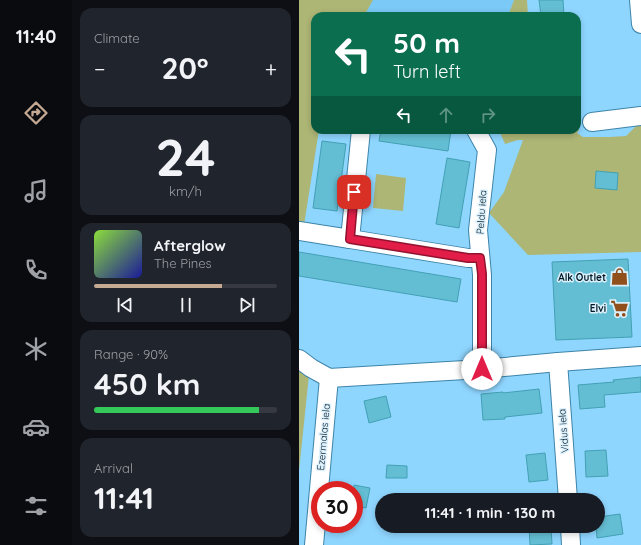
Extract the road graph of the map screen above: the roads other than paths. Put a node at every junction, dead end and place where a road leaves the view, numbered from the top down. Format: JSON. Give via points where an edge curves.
{"nodes":[{"id":1,"x":639,"y":0,"type":"edge"},
{"id":2,"x":641,"y":24,"type":"edge"},
{"id":3,"x":641,"y":116,"type":"edge"},
{"id":4,"x":592,"y":122,"type":"dead end"},
{"id":5,"x":361,"y":134,"type":"edge"},
{"id":6,"x":478,"y":134,"type":"edge"},
{"id":7,"x":299,"y":231,"type":"edge"},
{"id":8,"x":350,"y":239,"type":"junction"},
{"id":9,"x":480,"y":258,"type":"junction"},
{"id":10,"x":641,"y":356,"type":"edge"},
{"id":11,"x":299,"y":359,"type":"edge"},
{"id":12,"x":558,"y":362,"type":"junction"},
{"id":13,"x":482,"y":369,"type":"junction"},
{"id":14,"x":329,"y":378,"type":"junction"},
{"id":15,"x":567,"y":493,"type":"edge"},
{"id":16,"x":570,"y":533,"type":"edge"},
{"id":17,"x":314,"y":545,"type":"edge"},
{"id":18,"x":571,"y":545,"type":"edge"}],
"edges":[{"from":1,"to":2,"type":"street"},
{"from":3,"to":4,"type":"street"},
{"from":5,"to":8,"type":"street"},
{"from":6,"to":9,"type":"street","name":"Peldu iela","via":[[487,150],[478,230]]},
{"from":7,"to":8,"type":"street"},
{"from":8,"to":9,"type":"street"},
{"from":9,"to":13,"type":"street","name":"Peldu iela"},
{"from":10,"to":12,"type":"street"},
{"from":11,"to":14,"type":"street"},
{"from":12,"to":13,"type":"street"},
{"from":12,"to":15,"type":"street","name":"Vidus iela"},
{"from":13,"to":14,"type":"street"},
{"from":14,"to":17,"type":"street","name":"Ezermalas iela"},
{"from":16,"to":18,"type":"street"}]}
